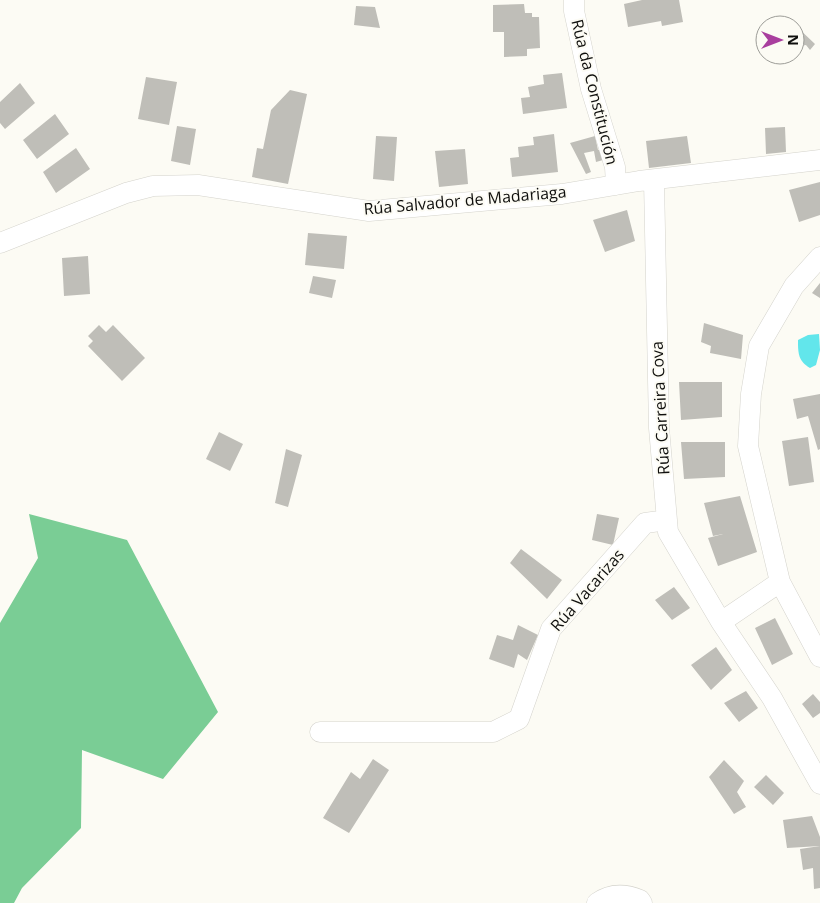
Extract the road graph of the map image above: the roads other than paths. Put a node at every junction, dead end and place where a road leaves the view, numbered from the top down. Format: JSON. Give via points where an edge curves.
{"nodes":[{"id":1,"x":574,"y":0,"type":"edge"},
{"id":2,"x":820,"y":160,"type":"edge"},
{"id":3,"x":654,"y":181,"type":"junction"},
{"id":4,"x":616,"y":185,"type":"junction"},
{"id":5,"x":0,"y":243,"type":"edge"},
{"id":6,"x":820,"y":257,"type":"edge"},
{"id":7,"x":667,"y":520,"type":"junction"},
{"id":8,"x":780,"y":582,"type":"junction"},
{"id":9,"x":721,"y":622,"type":"junction"},
{"id":10,"x":820,"y":656,"type":"edge"},
{"id":11,"x":320,"y":732,"type":"dead end"},
{"id":12,"x":818,"y":780,"type":"edge"},
{"id":13,"x":634,"y":899,"type":"edge"},
{"id":14,"x":597,"y":903,"type":"edge"}],
"edges":[{"from":1,"to":4,"type":"street","name":"Rúa da Constitución","via":[[591,89],[615,167]]},
{"from":2,"to":3,"type":"street","name":"Rúa Salvador de Madariaga"},
{"from":3,"to":4,"type":"street","name":"Rúa Salvador de Madariaga"},
{"from":3,"to":7,"type":"street","name":"Rúa Carreira Cova","via":[[659,428]]},
{"from":4,"to":5,"type":"street","name":"Rúa Salvador de Madariaga","via":[[562,194],[370,211],[198,185],[153,186],[126,193]]},
{"from":6,"to":8,"type":"street","via":[[794,286],[759,346],[751,394],[748,446]]},
{"from":7,"to":9,"type":"street","name":"Rúa Carreira Cova","via":[[668,532]]},
{"from":7,"to":11,"type":"street","name":"Rúa Vacarizas","via":[[645,524],[551,629],[519,719],[493,732]]},
{"from":8,"to":9,"type":"street"},
{"from":8,"to":10,"type":"street"},
{"from":9,"to":12,"type":"street","name":"Rúa Carreira Cova","via":[[772,698]]},
{"from":13,"to":14,"type":"street","via":[[604,898]]}]}
